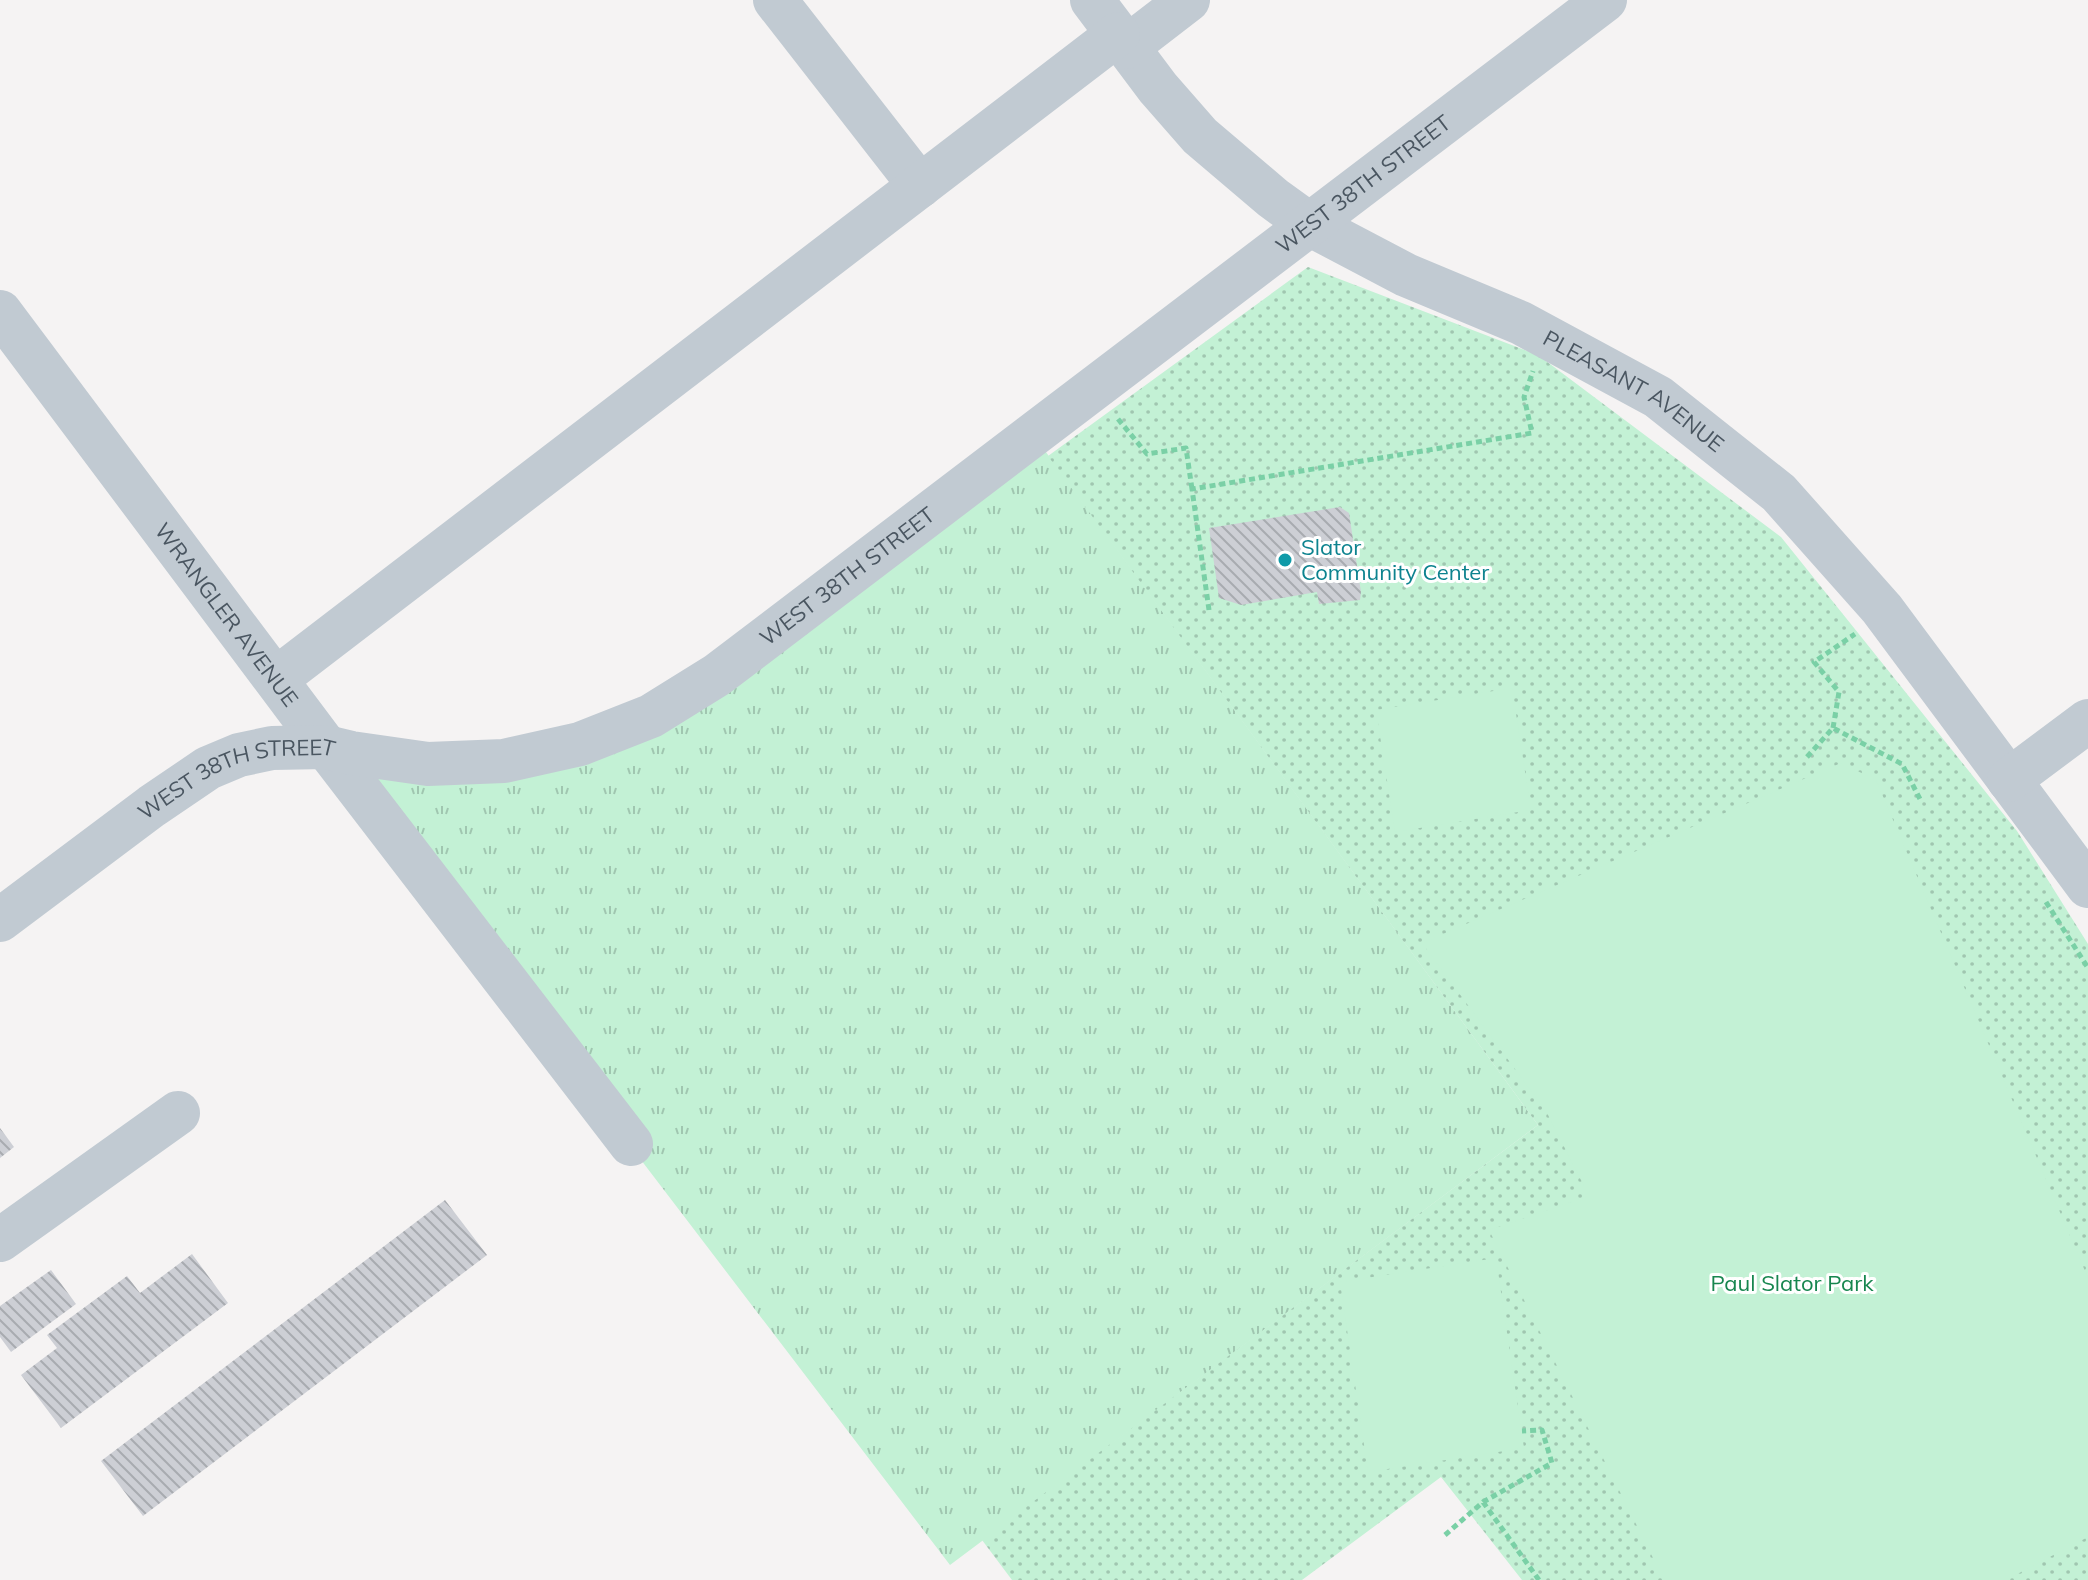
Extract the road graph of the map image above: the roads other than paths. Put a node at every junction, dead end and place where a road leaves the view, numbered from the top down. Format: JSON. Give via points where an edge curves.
{"nodes":[{"id":1,"x":775,"y":0,"type":"edge"},
{"id":2,"x":1092,"y":0,"type":"edge"},
{"id":3,"x":1188,"y":0,"type":"edge"},
{"id":4,"x":1605,"y":0,"type":"edge"},
{"id":5,"x":1122,"y":40,"type":"junction"},
{"id":6,"x":920,"y":186,"type":"junction"},
{"id":7,"x":1309,"y":224,"type":"junction"},
{"id":8,"x":0,"y":312,"type":"edge"},
{"id":9,"x":276,"y":679,"type":"junction"},
{"id":10,"x":2088,"y":721,"type":"edge"},
{"id":11,"x":326,"y":747,"type":"junction"},
{"id":12,"x":2009,"y":780,"type":"junction"},
{"id":13,"x":2088,"y":886,"type":"edge"},
{"id":14,"x":0,"y":920,"type":"edge"},
{"id":15,"x":178,"y":1113,"type":"dead end"},
{"id":16,"x":631,"y":1144,"type":"dead end"},
{"id":17,"x":0,"y":1240,"type":"edge"}],
"edges":[{"from":1,"to":6,"type":"street"},
{"from":2,"to":5,"type":"street","name":"PLEASANT AVENUE"},
{"from":3,"to":5,"type":"street"},
{"from":4,"to":7,"type":"street","name":"WEST 38TH STREET"},
{"from":5,"to":6,"type":"street"},
{"from":5,"to":7,"type":"street","name":"PLEASANT AVENUE","via":[[1200,136]]},
{"from":6,"to":9,"type":"street"},
{"from":7,"to":11,"type":"street","name":"WEST 38TH STREET","via":[[717,675],[651,716],[580,744],[504,761],[428,764]]},
{"from":7,"to":12,"type":"street","name":"PLEASANT AVENUE","via":[[1406,275],[1521,323],[1658,397],[1779,493],[1882,609]]},
{"from":8,"to":9,"type":"street","name":"WRANGLER AVENUE"},
{"from":9,"to":11,"type":"street","name":"WRANGLER AVENUE"},
{"from":10,"to":12,"type":"street"},
{"from":11,"to":14,"type":"street","name":"WEST 38TH STREET","via":[[272,748],[208,768]]},
{"from":11,"to":16,"type":"street","name":"WRANGLER AVENUE"},
{"from":12,"to":13,"type":"street","name":"PLEASANT AVENUE"},
{"from":15,"to":17,"type":"street"}]}
